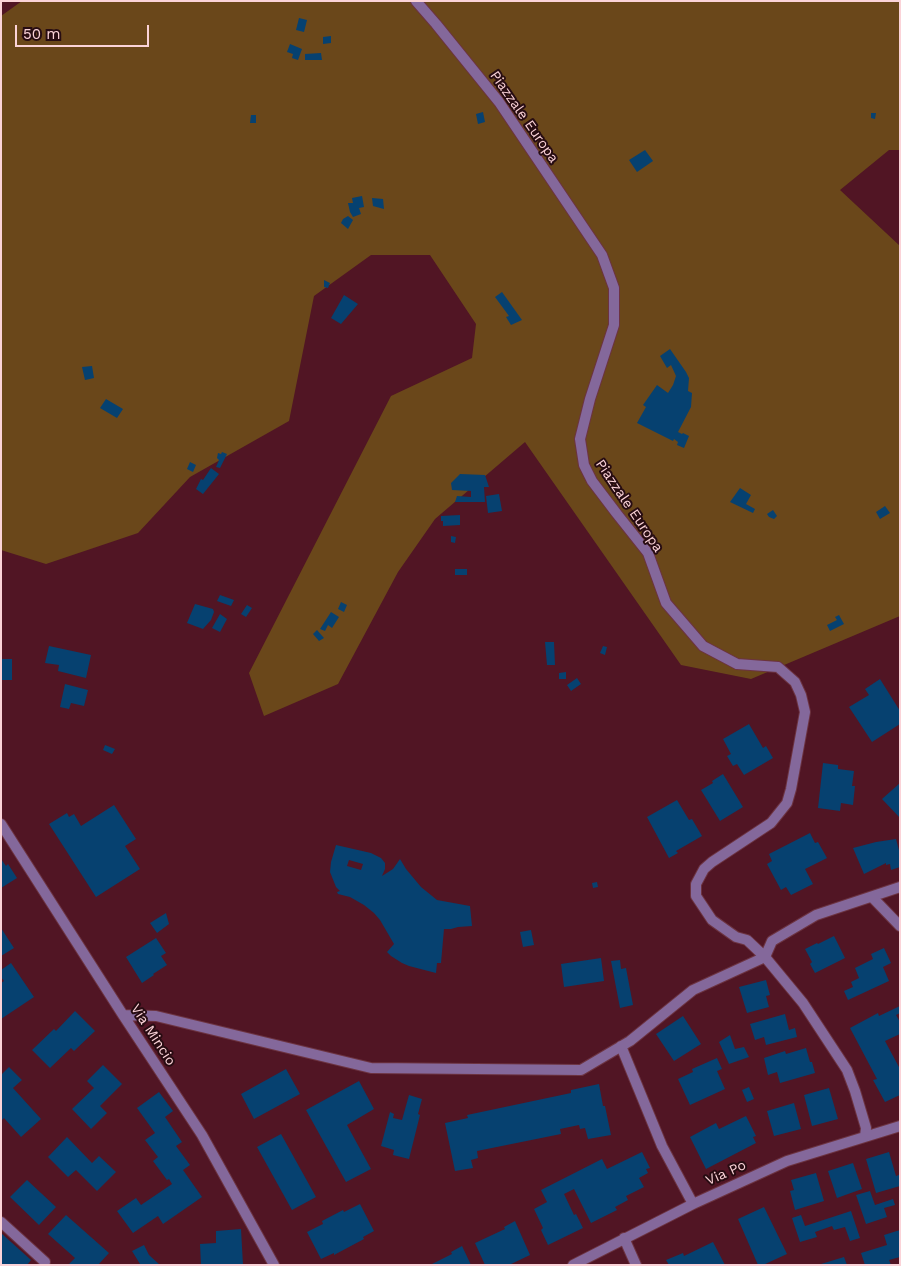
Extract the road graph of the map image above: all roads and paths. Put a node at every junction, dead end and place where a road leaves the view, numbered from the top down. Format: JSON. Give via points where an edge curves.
{"nodes":[{"id":1,"x":416,"y":1,"type":"edge"},
{"id":2,"x":1,"y":824,"type":"edge"},
{"id":3,"x":900,"y":887,"type":"edge"},
{"id":4,"x":872,"y":897,"type":"junction"},
{"id":5,"x":900,"y":926,"type":"edge"},
{"id":6,"x":765,"y":957,"type":"junction"},
{"id":7,"x":123,"y":1015,"type":"junction"},
{"id":8,"x":621,"y":1046,"type":"junction"},
{"id":9,"x":900,"y":1126,"type":"edge"},
{"id":10,"x":865,"y":1136,"type":"junction"},
{"id":11,"x":693,"y":1204,"type":"junction"},
{"id":12,"x":1,"y":1222,"type":"edge"},
{"id":13,"x":624,"y":1238,"type":"junction"},
{"id":14,"x":45,"y":1262,"type":"dead end"},
{"id":15,"x":274,"y":1265,"type":"edge"},
{"id":16,"x":572,"y":1265,"type":"edge"},
{"id":17,"x":636,"y":1265,"type":"edge"}],
"edges":[{"from":1,"to":6,"type":"street","name":"Piazzale Europa","via":[[499,102],[602,255],[614,288],[614,325],[580,439],[584,465],[592,481],[648,553],[666,603],[703,646],[737,664],[778,667],[795,682],[801,695],[805,712],[786,803],[771,823],[704,869],[696,884],[696,896],[712,920],[736,937],[748,940]]},
{"from":2,"to":7,"type":"street","name":"Via Mincio"},
{"from":3,"to":4,"type":"street"},
{"from":4,"to":5,"type":"street"},
{"from":4,"to":6,"type":"street","via":[[816,914],[772,941]]},
{"from":6,"to":8,"type":"street","via":[[693,990]]},
{"from":6,"to":10,"type":"street","name":"Piazzale Europa","via":[[803,1003],[847,1070],[866,1128]]},
{"from":7,"to":8,"type":"street","via":[[156,1016],[370,1068],[581,1070]]},
{"from":7,"to":15,"type":"street","name":"Via Mincio","via":[[202,1135]]},
{"from":8,"to":11,"type":"street","via":[[662,1146]]},
{"from":9,"to":10,"type":"street","name":"Via Po"},
{"from":10,"to":11,"type":"street","name":"Via Po","via":[[787,1161]]},
{"from":11,"to":13,"type":"street","name":"Via Po"},
{"from":12,"to":14,"type":"street"},
{"from":13,"to":16,"type":"street","name":"Via Po"},
{"from":13,"to":17,"type":"street"}]}
